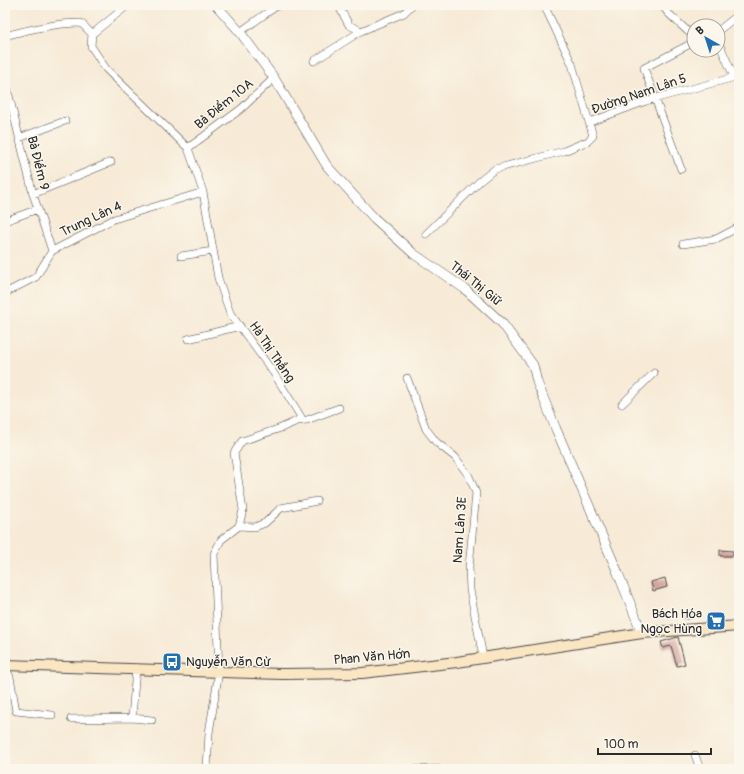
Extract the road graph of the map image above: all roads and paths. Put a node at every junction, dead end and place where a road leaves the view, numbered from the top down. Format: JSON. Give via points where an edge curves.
{"nodes":[{"id":1,"x":128,"y":5,"type":"edge"},
{"id":2,"x":216,"y":5,"type":"edge"},
{"id":3,"x":278,"y":5,"type":"edge"},
{"id":4,"x":338,"y":5,"type":"edge"},
{"id":5,"x":412,"y":5,"type":"edge"},
{"id":6,"x":544,"y":5,"type":"edge"},
{"id":7,"x":662,"y":5,"type":"edge"},
{"id":8,"x":733,"y":19,"type":"dead end"},
{"id":9,"x":726,"y":25,"type":"edge"},
{"id":10,"x":686,"y":30,"type":"edge"},
{"id":11,"x":361,"y":31,"type":"junction"},
{"id":12,"x":240,"y":32,"type":"junction"},
{"id":13,"x":92,"y":34,"type":"junction"},
{"id":14,"x":5,"y":36,"type":"edge"},
{"id":15,"x":686,"y":46,"type":"edge"},
{"id":16,"x":726,"y":57,"type":"edge"},
{"id":17,"x":314,"y":61,"type":"dead end"},
{"id":18,"x":736,"y":76,"type":"edge"},
{"id":19,"x":274,"y":78,"type":"junction"},
{"id":20,"x":5,"y":79,"type":"edge"},
{"id":21,"x":655,"y":99,"type":"junction"},
{"id":22,"x":65,"y":121,"type":"dead end"},
{"id":23,"x":590,"y":122,"type":"junction"},
{"id":24,"x":19,"y":138,"type":"junction"},
{"id":25,"x":188,"y":148,"type":"junction"},
{"id":26,"x":111,"y":162,"type":"dead end"},
{"id":27,"x":681,"y":169,"type":"dead end"},
{"id":28,"x":203,"y":192,"type":"junction"},
{"id":29,"x":33,"y":194,"type":"junction"},
{"id":30,"x":38,"y":209,"type":"junction"},
{"id":31,"x":5,"y":221,"type":"edge"},
{"id":32,"x":739,"y":228,"type":"edge"},
{"id":33,"x":426,"y":234,"type":"dead end"},
{"id":34,"x":683,"y":244,"type":"dead end"},
{"id":35,"x":52,"y":251,"type":"junction"},
{"id":36,"x":213,"y":251,"type":"junction"},
{"id":37,"x":181,"y":256,"type":"dead end"},
{"id":38,"x":5,"y":293,"type":"edge"},
{"id":39,"x":240,"y":326,"type":"junction"},
{"id":40,"x":188,"y":339,"type":"dead end"},
{"id":41,"x":654,"y":373,"type":"dead end"},
{"id":42,"x":407,"y":378,"type":"dead end"},
{"id":43,"x":622,"y":404,"type":"dead end"},
{"id":44,"x":339,"y":408,"type":"dead end"},
{"id":45,"x":297,"y":421,"type":"junction"},
{"id":46,"x":317,"y":501,"type":"dead end"},
{"id":47,"x":239,"y":526,"type":"junction"},
{"id":48,"x":739,"y":626,"type":"edge"},
{"id":49,"x":642,"y":634,"type":"junction"},
{"id":50,"x":483,"y":657,"type":"junction"},
{"id":51,"x":5,"y":666,"type":"edge"},
{"id":52,"x":136,"y":668,"type":"junction"},
{"id":53,"x":219,"y":672,"type":"junction"},
{"id":54,"x":52,"y":715,"type":"dead end"},
{"id":55,"x":132,"y":718,"type":"junction"},
{"id":56,"x":71,"y":719,"type":"dead end"},
{"id":57,"x":152,"y":720,"type":"dead end"},
{"id":58,"x":695,"y":755,"type":"dead end"},
{"id":59,"x":207,"y":769,"type":"edge"},
{"id":60,"x":368,"y":769,"type":"edge"},
{"id":61,"x":438,"y":769,"type":"edge"},
{"id":62,"x":700,"y":769,"type":"edge"}],
"edges":[{"from":1,"to":13,"type":"street"},
{"from":2,"to":12,"type":"street","name":"Thái Thị Giữ"},
{"from":3,"to":12,"type":"street"},
{"from":4,"to":11,"type":"street","via":[[349,25]]},
{"from":5,"to":11,"type":"street","via":[[404,13]]},
{"from":6,"to":23,"type":"street","via":[[572,64]]},
{"from":7,"to":10,"type":"street"},
{"from":8,"to":9,"type":"street"},
{"from":11,"to":17,"type":"street"},
{"from":12,"to":19,"type":"street","name":"Thái Thị Giữ"},
{"from":13,"to":14,"type":"street","via":[[81,24],[63,23]]},
{"from":13,"to":25,"type":"street","name":"Hà Thị Thắng","via":[[91,46],[106,69]]},
{"from":15,"to":21,"type":"street","via":[[644,68]]},
{"from":16,"to":18,"type":"street"},
{"from":18,"to":21,"type":"street","name":"Đường Nam Lân 5"},
{"from":19,"to":25,"type":"street","name":"Bà Điểm 10A","via":[[241,109]]},
{"from":19,"to":49,"type":"street","name":"Thái Thị Giữ","via":[[327,166],[374,218],[414,254],[465,289],[502,324],[533,365],[556,429]]},
{"from":20,"to":24,"type":"street","name":"Bà Điểm 9"},
{"from":21,"to":23,"type":"street","name":"Đường Nam Lân 5"},
{"from":21,"to":27,"type":"street"},
{"from":22,"to":24,"type":"street"},
{"from":23,"to":33,"type":"street","name":"Đường Nam Lân 5","via":[[593,136],[588,141],[564,151],[495,169]]},
{"from":24,"to":29,"type":"street","name":"Bà Điểm 9"},
{"from":25,"to":28,"type":"street","name":"Hà Thị Thắng"},
{"from":26,"to":29,"type":"street"},
{"from":28,"to":35,"type":"street","name":"Trung Lân 4","via":[[114,219]]},
{"from":28,"to":36,"type":"street","name":"Hà Thị Thắng"},
{"from":29,"to":30,"type":"street","name":"Bà Điểm 9"},
{"from":30,"to":31,"type":"street"},
{"from":30,"to":35,"type":"street","name":"Bà Điểm 9"},
{"from":32,"to":34,"type":"street","via":[[716,239]]},
{"from":35,"to":38,"type":"street","name":"Trung Lân 4","via":[[36,277]]},
{"from":36,"to":37,"type":"street"},
{"from":36,"to":39,"type":"street","name":"Hà Thị Thắng","via":[[218,278],[230,313]]},
{"from":39,"to":40,"type":"street"},
{"from":39,"to":45,"type":"street","name":"Hà Thị Thắng","via":[[301,417]]},
{"from":41,"to":43,"type":"street"},
{"from":42,"to":50,"type":"street","name":"Nam Lân 3E","via":[[426,429],[436,442],[455,457],[469,476],[476,493],[469,567],[470,590]]},
{"from":44,"to":45,"type":"street","via":[[307,420]]},
{"from":45,"to":47,"type":"street","via":[[242,441],[234,452],[243,510]]},
{"from":46,"to":47,"type":"street","via":[[282,508],[255,527]]},
{"from":47,"to":53,"type":"street","via":[[221,540],[214,554]]},
{"from":48,"to":49,"type":"main road","name":"Phan Văn Hớn"},
{"from":49,"to":50,"type":"main road","name":"Phan Văn Hớn"},
{"from":50,"to":53,"type":"main road","name":"Phan Văn Hớn","via":[[362,673]]},
{"from":51,"to":52,"type":"main road","name":"Phan Văn Hớn"},
{"from":51,"to":54,"type":"street","via":[[10,677],[16,711]]},
{"from":52,"to":53,"type":"main road","name":"Phan Văn Hớn"},
{"from":52,"to":55,"type":"street"},
{"from":53,"to":59,"type":"street","via":[[209,733]]},
{"from":55,"to":56,"type":"street"},
{"from":55,"to":57,"type":"street"},
{"from":58,"to":62,"type":"street"},
{"from":60,"to":61,"type":"street"}]}
